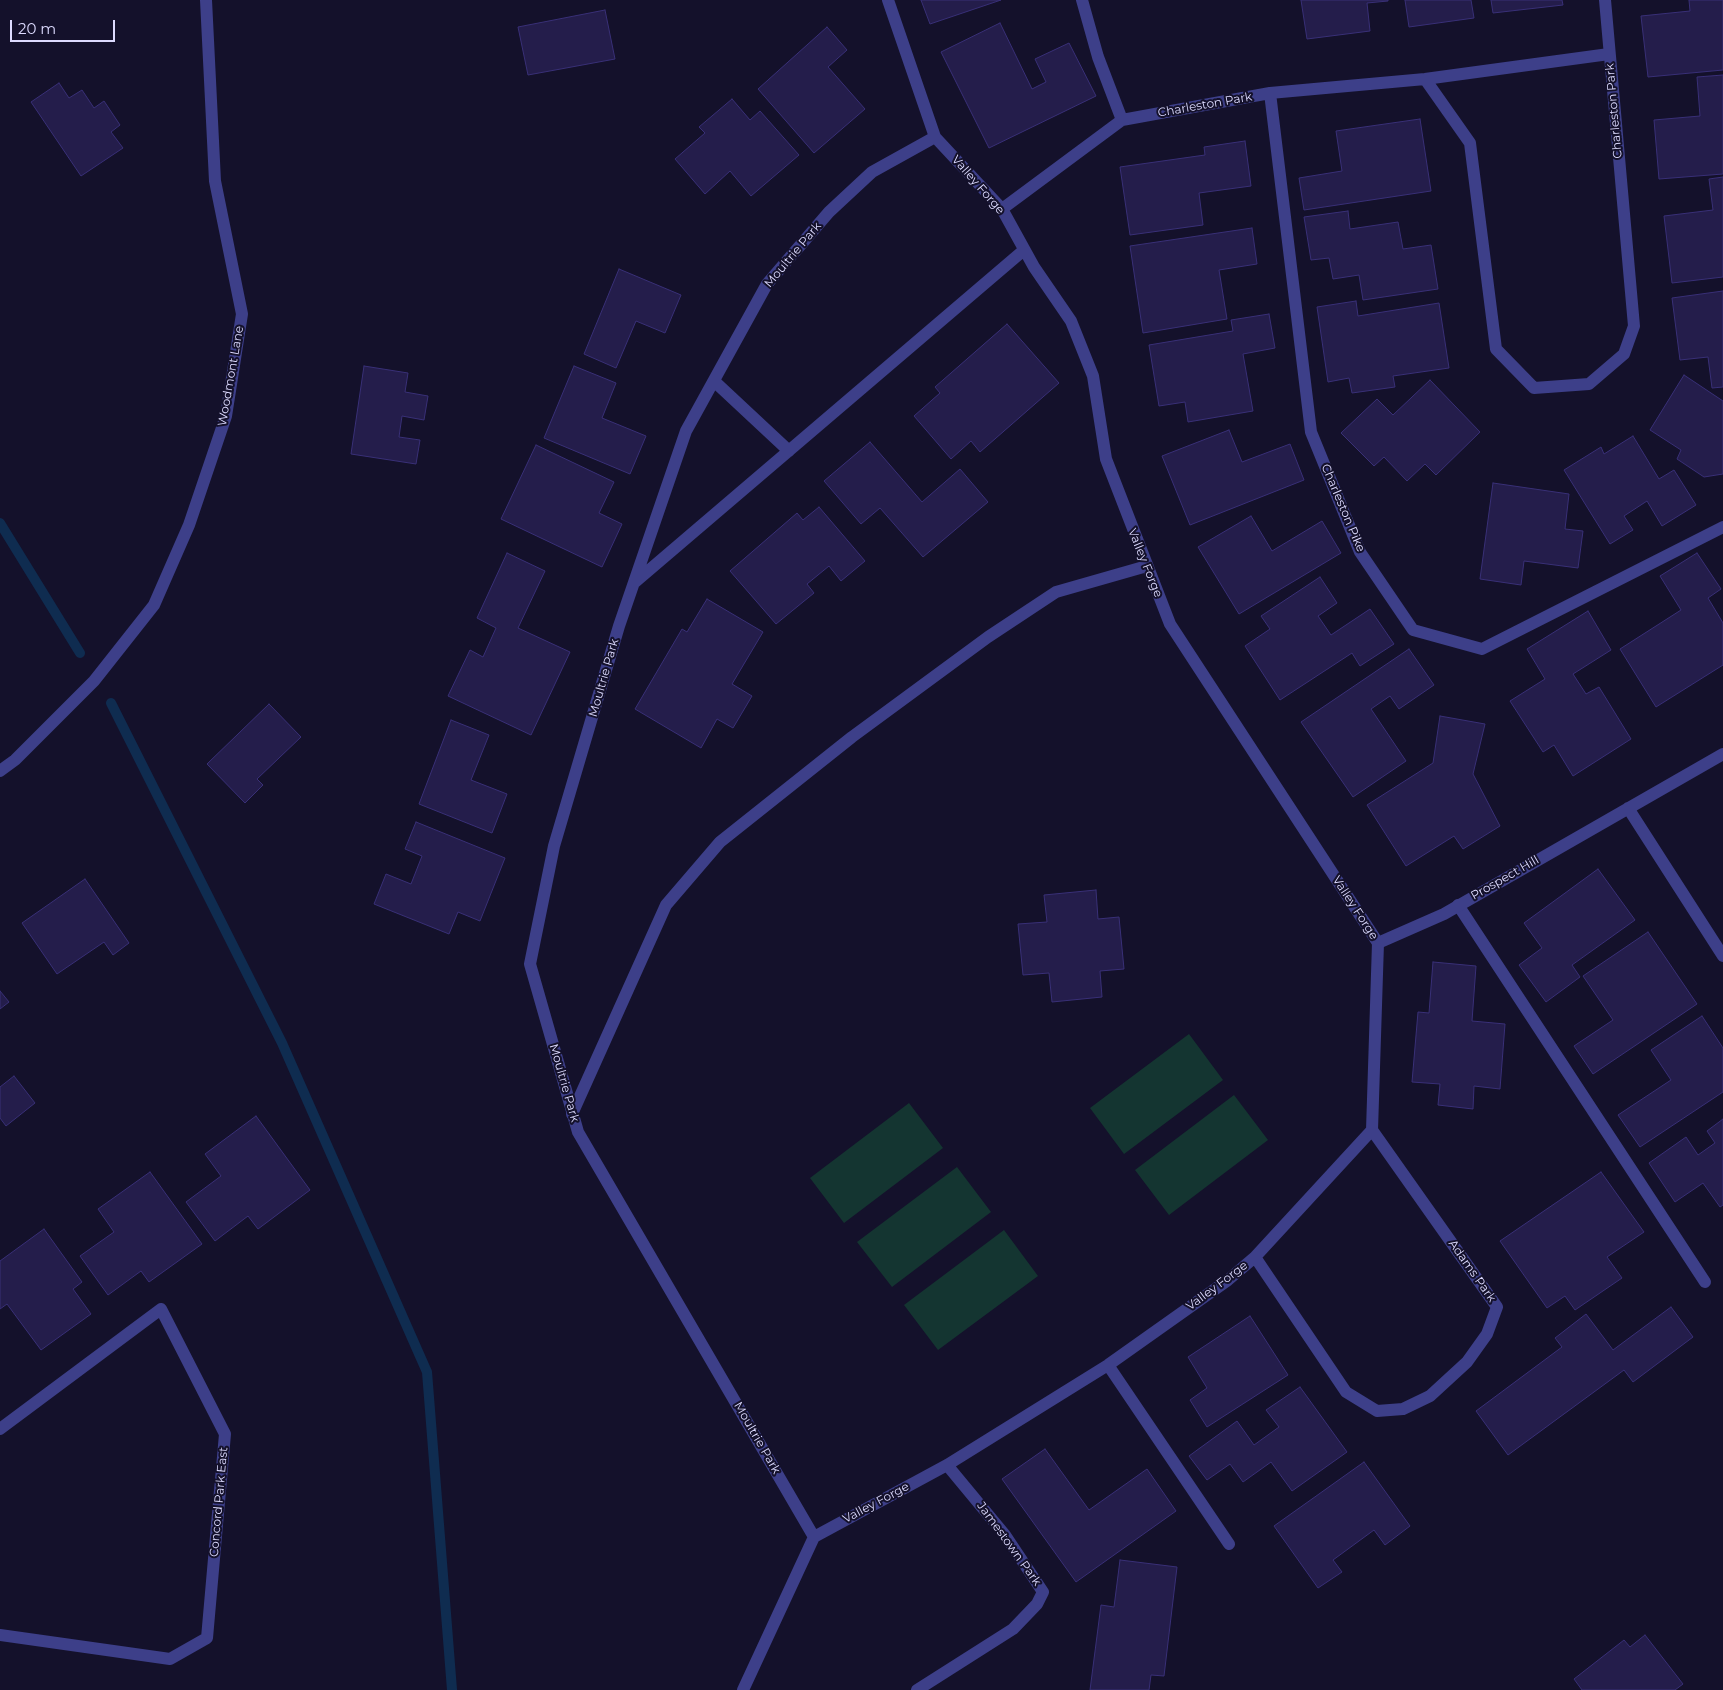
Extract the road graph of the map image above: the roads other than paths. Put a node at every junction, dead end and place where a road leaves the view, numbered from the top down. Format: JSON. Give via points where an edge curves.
{"nodes":[{"id":1,"x":206,"y":0,"type":"edge"},
{"id":2,"x":888,"y":0,"type":"edge"},
{"id":3,"x":1082,"y":0,"type":"edge"},
{"id":4,"x":1605,"y":0,"type":"edge"},
{"id":5,"x":1609,"y":54,"type":"junction"},
{"id":6,"x":1425,"y":79,"type":"junction"},
{"id":7,"x":1270,"y":93,"type":"junction"},
{"id":8,"x":1122,"y":120,"type":"junction"},
{"id":9,"x":935,"y":137,"type":"junction"},
{"id":10,"x":1002,"y":209,"type":"junction"},
{"id":11,"x":1024,"y":250,"type":"junction"},
{"id":12,"x":714,"y":381,"type":"junction"},
{"id":13,"x":789,"y":451,"type":"junction"},
{"id":14,"x":1723,"y":527,"type":"edge"},
{"id":15,"x":1146,"y":566,"type":"junction"},
{"id":16,"x":634,"y":583,"type":"junction"},
{"id":17,"x":1723,"y":754,"type":"edge"},
{"id":18,"x":0,"y":771,"type":"edge"},
{"id":19,"x":1628,"y":808,"type":"junction"},
{"id":20,"x":1458,"y":905,"type":"junction"},
{"id":21,"x":1378,"y":942,"type":"junction"},
{"id":22,"x":1723,"y":956,"type":"edge"},
{"id":23,"x":572,"y":1114,"type":"junction"},
{"id":24,"x":1372,"y":1130,"type":"junction"},
{"id":25,"x":1255,"y":1257,"type":"junction"},
{"id":26,"x":1705,"y":1282,"type":"dead end"},
{"id":27,"x":1108,"y":1365,"type":"junction"},
{"id":28,"x":0,"y":1429,"type":"edge"},
{"id":29,"x":948,"y":1465,"type":"junction"},
{"id":30,"x":814,"y":1537,"type":"junction"},
{"id":31,"x":1229,"y":1544,"type":"dead end"},
{"id":32,"x":0,"y":1635,"type":"edge"},
{"id":33,"x":743,"y":1690,"type":"edge"},
{"id":34,"x":917,"y":1690,"type":"edge"}],
"edges":[{"from":1,"to":18,"type":"street","name":"Woodmont Lane","via":[[215,182],[242,314],[226,416],[189,525],[154,605],[94,681]]},
{"from":2,"to":9,"type":"street","name":"Valley Forge"},
{"from":3,"to":8,"type":"street","via":[[1098,57]]},
{"from":4,"to":5,"type":"street"},
{"from":5,"to":6,"type":"street","name":"Charleston Park"},
{"from":5,"to":6,"type":"street","name":"Charleston Park","via":[[1634,326],[1624,354],[1589,384],[1534,388],[1496,349],[1470,143]]},
{"from":6,"to":7,"type":"street","name":"Charleston Park"},
{"from":7,"to":8,"type":"street","name":"Charleston Park"},
{"from":7,"to":14,"type":"street","name":"Charleston Pike","via":[[1311,432],[1360,552],[1413,630],[1482,649]]},
{"from":8,"to":10,"type":"street","name":"Charleston Park"},
{"from":9,"to":10,"type":"street","name":"Valley Forge"},
{"from":9,"to":12,"type":"street","name":"Moultrie Park","via":[[872,172],[829,212],[767,284]]},
{"from":10,"to":11,"type":"street","name":"Valley Forge"},
{"from":11,"to":13,"type":"street"},
{"from":11,"to":15,"type":"street","name":"Valley Forge","via":[[1071,321],[1093,376],[1106,460]]},
{"from":12,"to":13,"type":"street"},
{"from":12,"to":16,"type":"street","name":"Moultrie Park","via":[[686,431]]},
{"from":13,"to":16,"type":"street"},
{"from":15,"to":21,"type":"street","name":"Valley Forge","via":[[1170,624]]},
{"from":15,"to":23,"type":"street","via":[[1056,592],[988,637],[852,737],[720,842],[666,905]]},
{"from":16,"to":23,"type":"street","name":"Moultrie Park","via":[[554,846],[530,964]]},
{"from":17,"to":19,"type":"street","name":"Prospect Hill"},
{"from":19,"to":20,"type":"street","name":"Prospect Hill"},
{"from":19,"to":22,"type":"street"},
{"from":20,"to":21,"type":"street","name":"Prospect Hill"},
{"from":20,"to":26,"type":"street"},
{"from":21,"to":24,"type":"street","name":"Valley Forge"},
{"from":23,"to":30,"type":"street","name":"Moultrie Park","via":[[578,1132]]},
{"from":24,"to":25,"type":"street","name":"Valley Forge"},
{"from":24,"to":25,"type":"street","name":"Adams Park","via":[[1497,1307],[1486,1334],[1467,1362],[1430,1396],[1403,1410],[1378,1412],[1346,1392]]},
{"from":25,"to":27,"type":"street","name":"Valley Forge","via":[[1228,1280]]},
{"from":27,"to":29,"type":"street","name":"Valley Forge"},
{"from":27,"to":31,"type":"street"},
{"from":28,"to":32,"type":"street","name":"Concord Park East","via":[[161,1308],[225,1434],[207,1638],[170,1659]]},
{"from":29,"to":30,"type":"street","name":"Valley Forge"},
{"from":29,"to":34,"type":"street","name":"Jamestown Park","via":[[1005,1535],[1044,1592],[1013,1629]]},
{"from":30,"to":33,"type":"street"}]}
